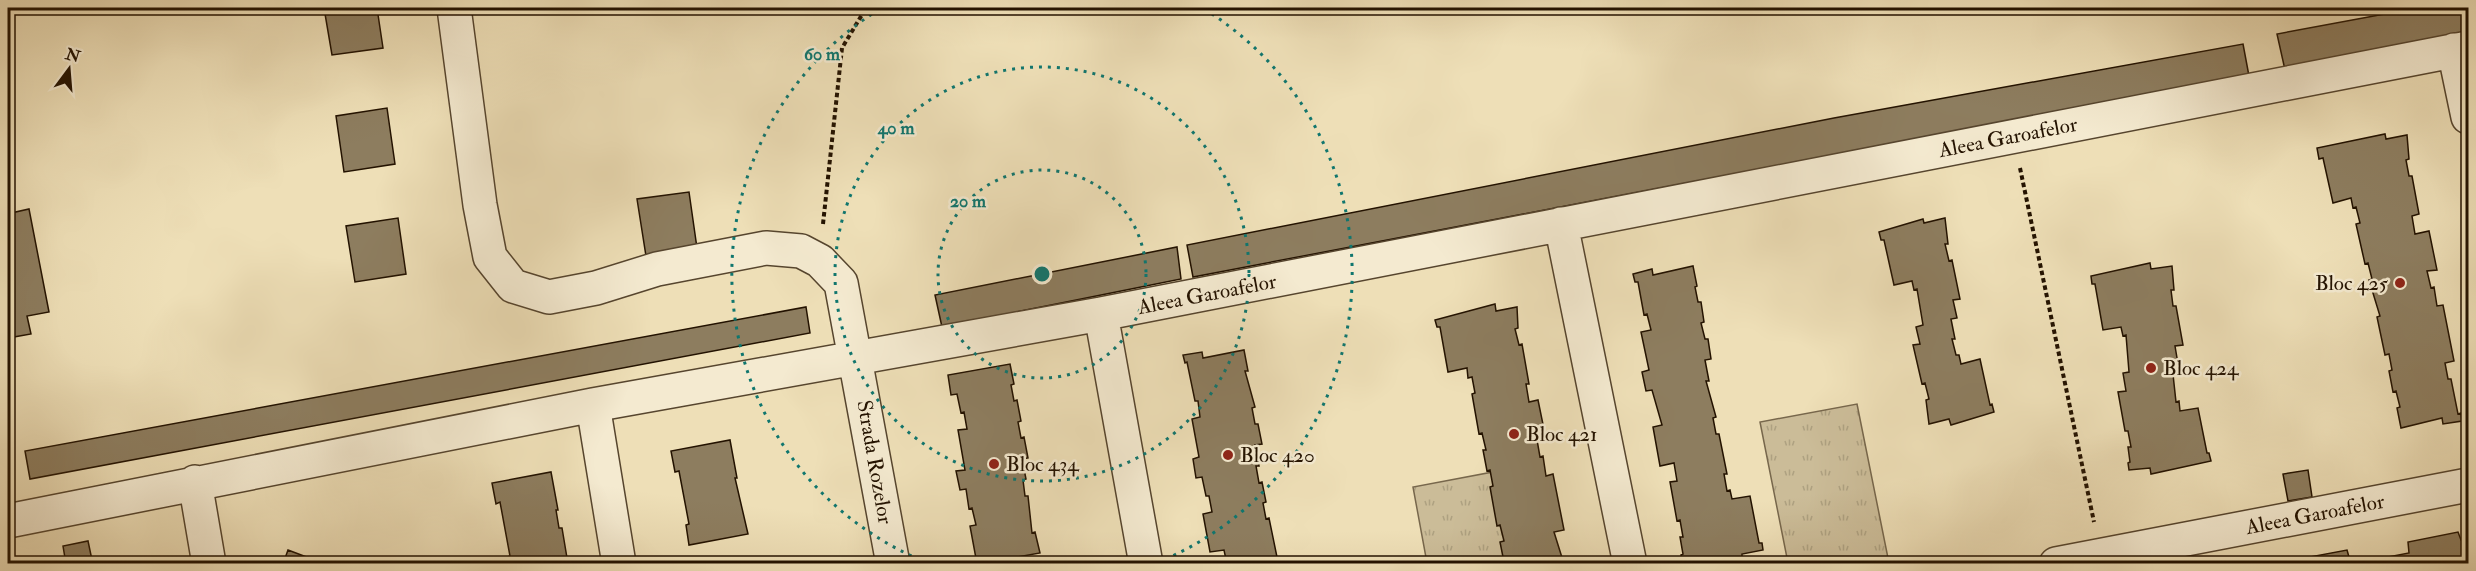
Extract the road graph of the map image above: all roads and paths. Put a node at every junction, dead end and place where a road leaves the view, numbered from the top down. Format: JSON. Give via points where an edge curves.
{"nodes":[{"id":1,"x":454,"y":8,"type":"edge"},
{"id":2,"x":866,"y":8,"type":"edge"},
{"id":3,"x":2462,"y":49,"type":"edge"},
{"id":4,"x":2469,"y":117,"type":"edge"},
{"id":5,"x":2013,"y":136,"type":"junction"},
{"id":6,"x":1561,"y":224,"type":"junction"},
{"id":7,"x":820,"y":261,"type":"junction"},
{"id":8,"x":1101,"y":314,"type":"junction"},
{"id":9,"x":856,"y":360,"type":"junction"},
{"id":10,"x":593,"y":405,"type":"junction"},
{"id":11,"x":195,"y":482,"type":"junction"},
{"id":12,"x":2469,"y":485,"type":"edge"},
{"id":13,"x":8,"y":521,"type":"edge"},
{"id":14,"x":2101,"y":555,"type":"junction"},
{"id":15,"x":209,"y":564,"type":"edge"},
{"id":16,"x":619,"y":564,"type":"edge"},
{"id":17,"x":893,"y":564,"type":"edge"},
{"id":18,"x":1146,"y":564,"type":"edge"},
{"id":19,"x":1630,"y":564,"type":"edge"},
{"id":20,"x":2056,"y":564,"type":"edge"}],
"edges":[{"from":1,"to":7,"type":"street","via":[[490,257],[513,286],[549,297],[596,288],[657,269],[766,248],[801,251]]},
{"from":2,"to":7,"type":"path","via":[[842,48]]},
{"from":3,"to":4,"type":"street","name":"Aleea Garoafelor"},
{"from":3,"to":5,"type":"street","name":"Aleea Garoafelor"},
{"from":5,"to":6,"type":"street","name":"Aleea Garoafelor"},
{"from":5,"to":14,"type":"path"},
{"from":6,"to":8,"type":"street","name":"Aleea Garoafelor"},
{"from":6,"to":19,"type":"street"},
{"from":7,"to":9,"type":"street","name":"Strada Rozelor","via":[[841,283]]},
{"from":8,"to":9,"type":"street","name":"Aleea Garoafelor"},
{"from":8,"to":18,"type":"street"},
{"from":9,"to":10,"type":"street","name":"Aleea Garoafelor"},
{"from":9,"to":17,"type":"street","name":"Strada Rozelor"},
{"from":10,"to":11,"type":"street","name":"Aleea Garoafelor"},
{"from":10,"to":16,"type":"street"},
{"from":11,"to":13,"type":"street","name":"Aleea Garoafelor"},
{"from":11,"to":15,"type":"street"},
{"from":12,"to":14,"type":"street","name":"Aleea Garoafelor"},
{"from":14,"to":20,"type":"street","name":"Aleea Garoafelor"}]}
